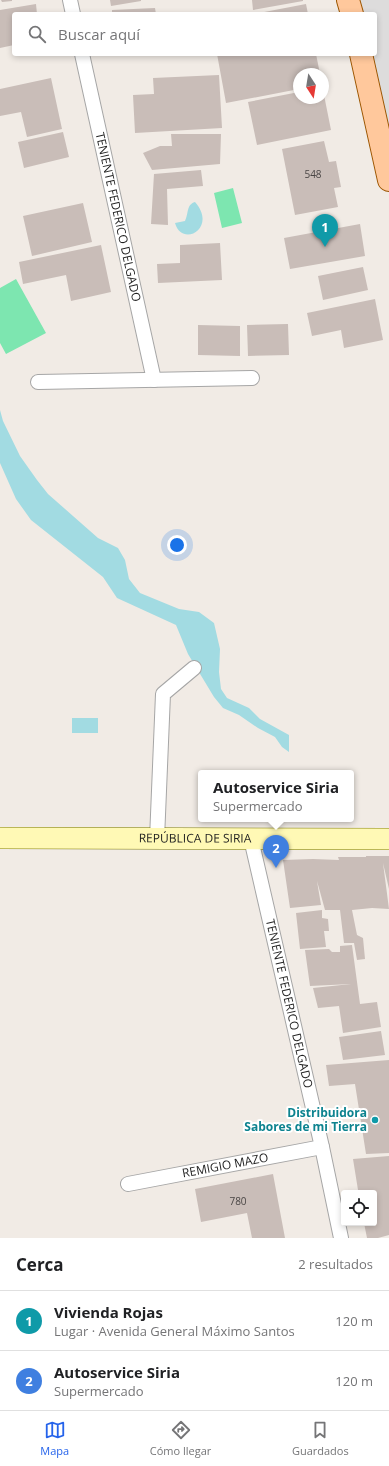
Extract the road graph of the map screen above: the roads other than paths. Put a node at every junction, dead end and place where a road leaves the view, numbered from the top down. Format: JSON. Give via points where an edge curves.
{"nodes":[{"id":1,"x":70,"y":0,"type":"edge"},
{"id":2,"x":348,"y":0,"type":"edge"},
{"id":3,"x":73,"y":12,"type":"edge"},
{"id":4,"x":351,"y":12,"type":"edge"},
{"id":5,"x":82,"y":56,"type":"edge"},
{"id":6,"x":360,"y":56,"type":"edge"},
{"id":7,"x":389,"y":180,"type":"edge"},
{"id":8,"x":252,"y":378,"type":"dead end"},
{"id":9,"x":154,"y":380,"type":"junction"},
{"id":10,"x":38,"y":382,"type":"dead end"},
{"id":11,"x":194,"y":668,"type":"dead end"},
{"id":12,"x":0,"y":838,"type":"edge"},
{"id":13,"x":157,"y":839,"type":"junction"},
{"id":14,"x":251,"y":839,"type":"junction"},
{"id":15,"x":389,"y":839,"type":"edge"},
{"id":16,"x":322,"y":1147,"type":"junction"},
{"id":17,"x":128,"y":1184,"type":"dead end"},
{"id":18,"x":341,"y":1238,"type":"edge"}],
"edges":[{"from":1,"to":3,"type":"street"},
{"from":2,"to":4,"type":"main road"},
{"from":5,"to":9,"type":"street","name":"TENIENTE FEDERICO DELGADO"},
{"from":6,"to":7,"type":"main road"},
{"from":8,"to":9,"type":"street"},
{"from":9,"to":10,"type":"street"},
{"from":11,"to":13,"type":"street","via":[[163,694]]},
{"from":12,"to":13,"type":"street","name":"REPÚBLICA DE SIRIA"},
{"from":13,"to":14,"type":"street","name":"REPÚBLICA DE SIRIA"},
{"from":14,"to":15,"type":"street","name":"REPÚBLICA DE SIRIA"},
{"from":14,"to":16,"type":"street","name":"TENIENTE FEDERICO DELGADO"},
{"from":16,"to":17,"type":"street","name":"REMIGIO MAZO"},
{"from":16,"to":18,"type":"street","name":"TENIENTE FEDERICO DELGADO"}]}
